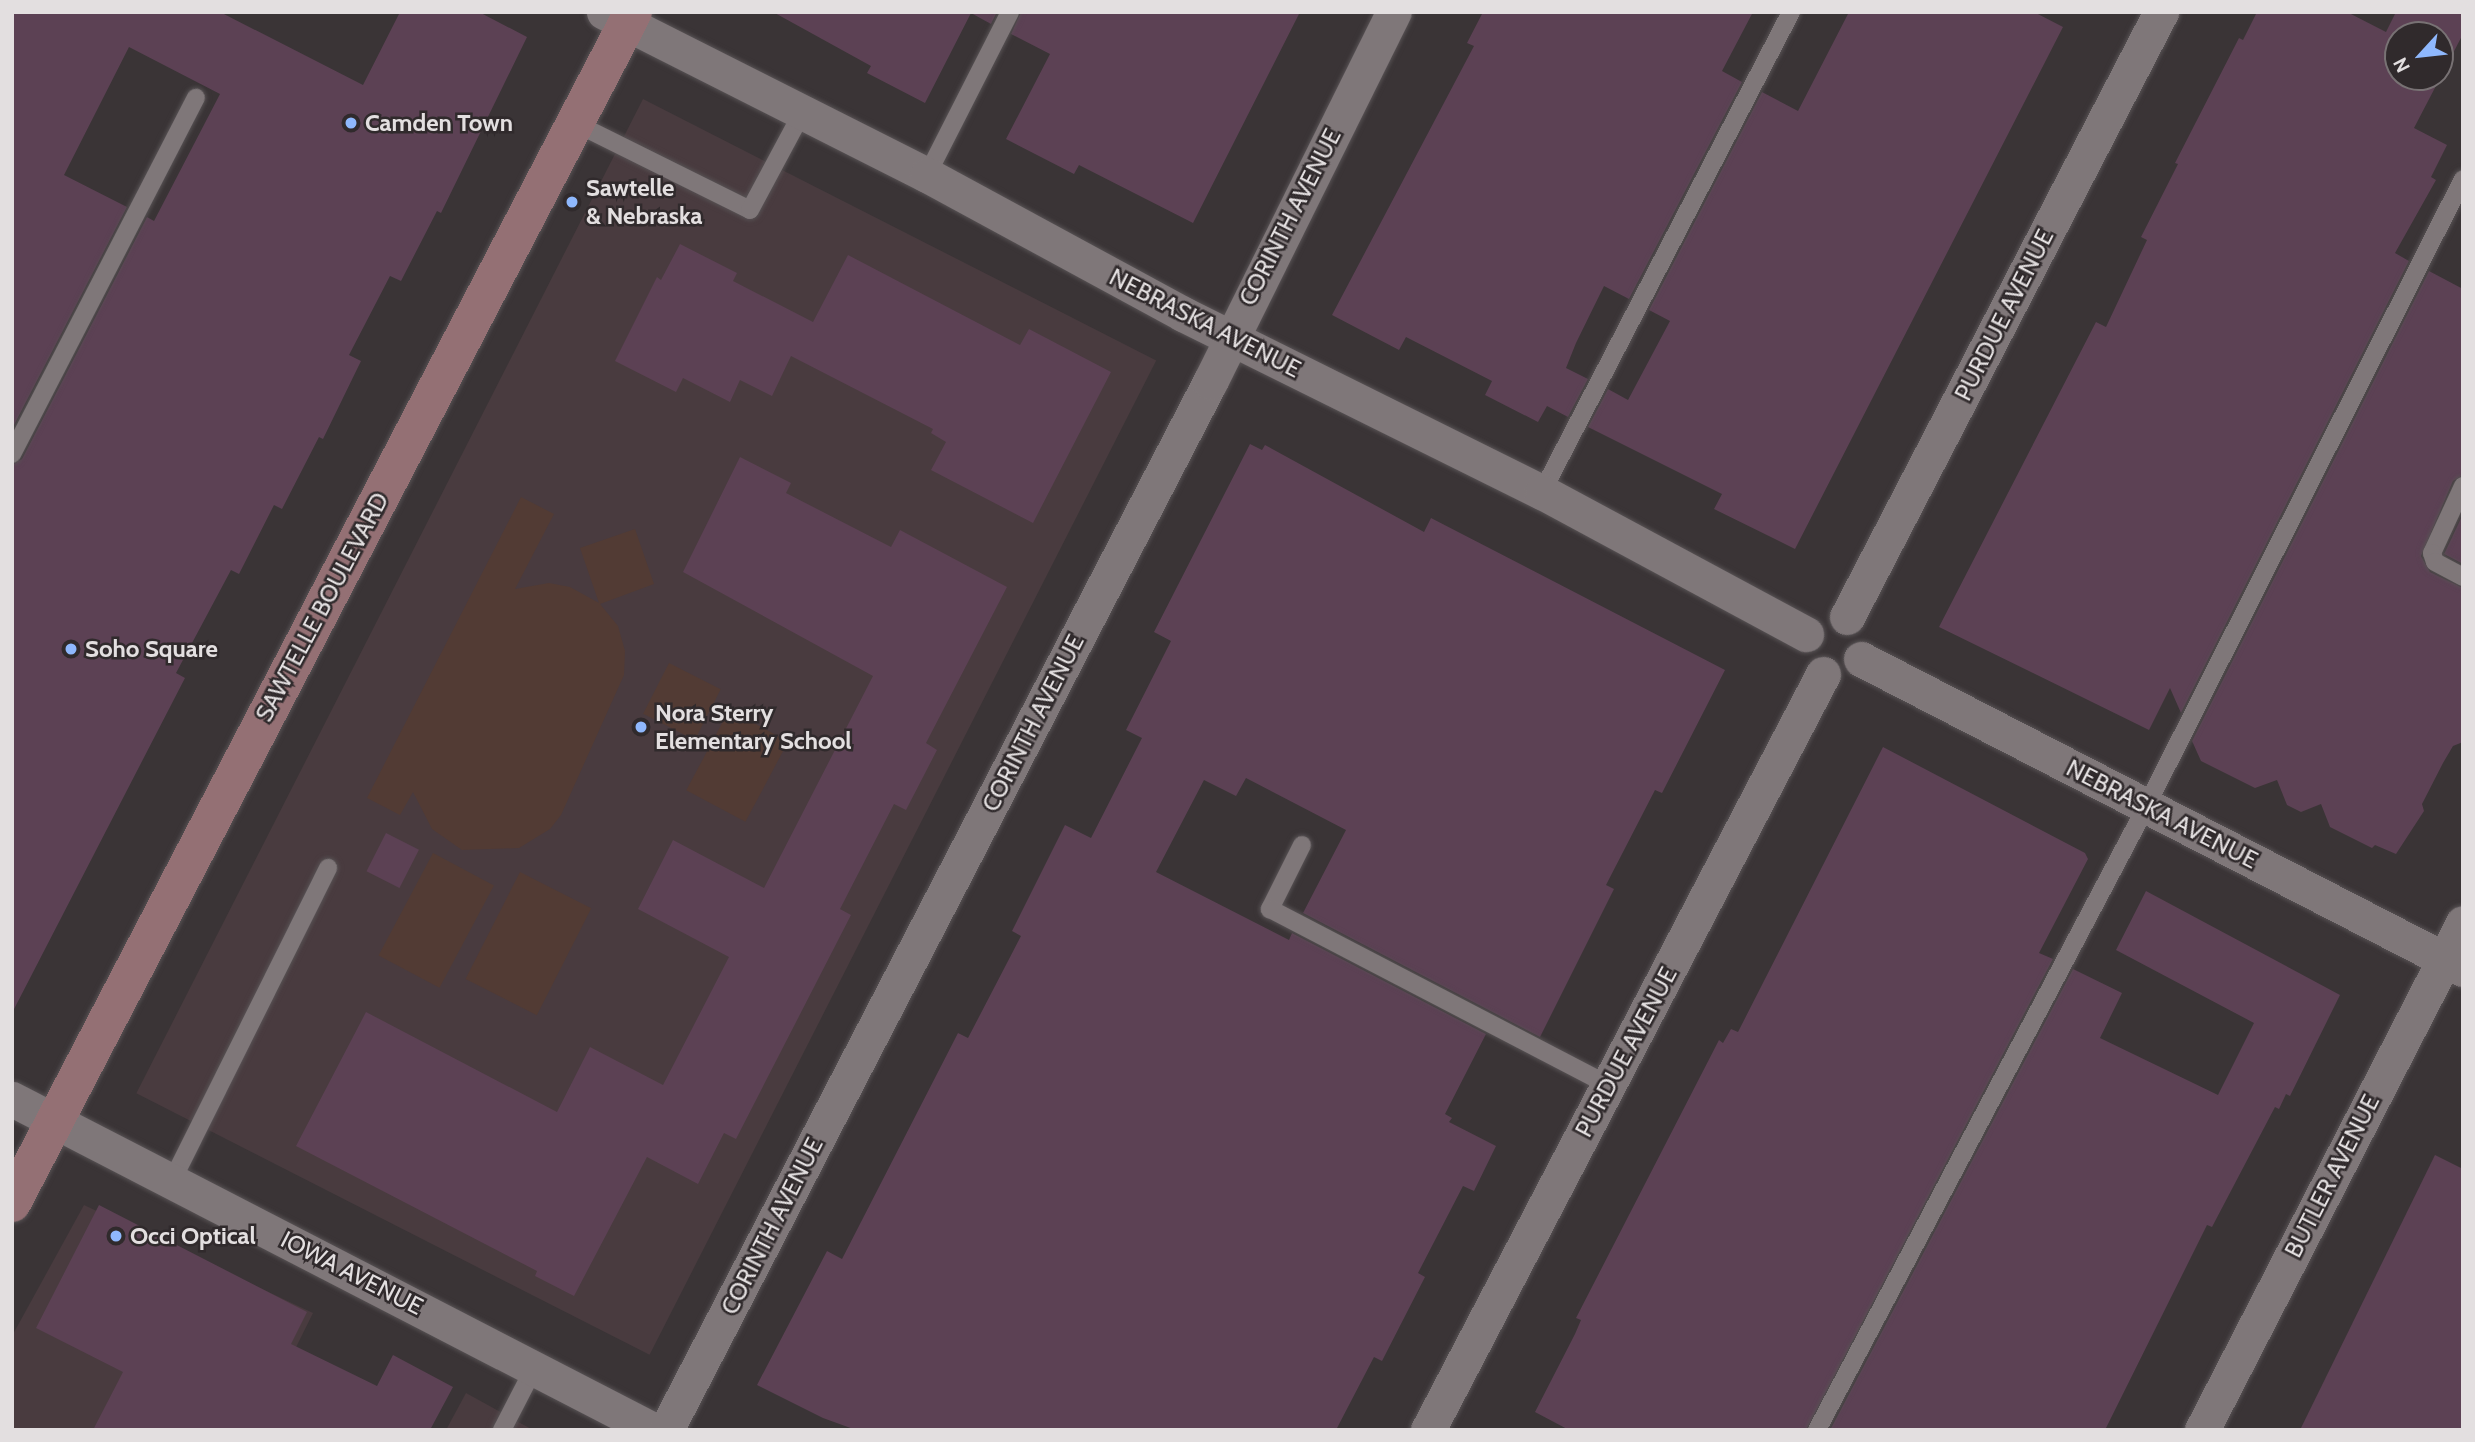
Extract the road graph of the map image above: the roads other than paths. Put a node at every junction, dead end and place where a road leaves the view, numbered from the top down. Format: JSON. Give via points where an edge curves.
{"nodes":[{"id":1,"x":1010,"y":12,"type":"edge"},
{"id":2,"x":1394,"y":12,"type":"edge"},
{"id":3,"x":1791,"y":12,"type":"edge"},
{"id":4,"x":2161,"y":12,"type":"edge"},
{"id":5,"x":621,"y":16,"type":"edge"},
{"id":6,"x":196,"y":98,"type":"dead end"},
{"id":7,"x":802,"y":113,"type":"junction"},
{"id":8,"x":575,"y":123,"type":"junction"},
{"id":9,"x":927,"y":175,"type":"junction"},
{"id":10,"x":2463,"y":179,"type":"edge"},
{"id":11,"x":1231,"y":337,"type":"junction"},
{"id":12,"x":12,"y":454,"type":"edge"},
{"id":13,"x":2463,"y":486,"type":"edge"},
{"id":14,"x":1542,"y":492,"type":"junction"},
{"id":15,"x":2463,"y":577,"type":"edge"},
{"id":16,"x":1847,"y":617,"type":"junction"},
{"id":17,"x":1806,"y":634,"type":"junction"},
{"id":18,"x":1861,"y":659,"type":"junction"},
{"id":19,"x":1823,"y":674,"type":"junction"},
{"id":20,"x":2146,"y":807,"type":"junction"},
{"id":21,"x":1302,"y":845,"type":"dead end"},
{"id":22,"x":328,"y":868,"type":"dead end"},
{"id":23,"x":2463,"y":923,"type":"edge"},
{"id":24,"x":2454,"y":964,"type":"edge"},
{"id":25,"x":1608,"y":1085,"type":"junction"},
{"id":26,"x":12,"y":1099,"type":"edge"},
{"id":27,"x":54,"y":1121,"type":"junction"},
{"id":28,"x":173,"y":1181,"type":"junction"},
{"id":29,"x":12,"y":1203,"type":"edge"},
{"id":30,"x":535,"y":1366,"type":"junction"},
{"id":31,"x":502,"y":1430,"type":"edge"},
{"id":32,"x":653,"y":1430,"type":"edge"},
{"id":33,"x":666,"y":1430,"type":"edge"},
{"id":34,"x":1428,"y":1430,"type":"edge"},
{"id":35,"x":1817,"y":1430,"type":"edge"},
{"id":36,"x":2202,"y":1430,"type":"edge"}],
"edges":[{"from":1,"to":9,"type":"lane"},
{"from":2,"to":11,"type":"street","name":"CORINTH AVENUE"},
{"from":3,"to":14,"type":"lane"},
{"from":4,"to":16,"type":"street","name":"PURDUE AVENUE"},
{"from":5,"to":7,"type":"street","name":"NEBRASKA AVENUE"},
{"from":5,"to":8,"type":"street","name":"SAWTELLE BOULEVARD"},
{"from":6,"to":12,"type":"lane"},
{"from":7,"to":8,"type":"lane","via":[[750,210]]},
{"from":7,"to":9,"type":"street","name":"NEBRASKA AVENUE"},
{"from":8,"to":27,"type":"street","name":"SAWTELLE BOULEVARD"},
{"from":9,"to":11,"type":"street","name":"NEBRASKA AVENUE"},
{"from":10,"to":20,"type":"lane"},
{"from":11,"to":14,"type":"street","name":"NEBRASKA AVENUE"},
{"from":11,"to":33,"type":"street","name":"CORINTH AVENUE"},
{"from":13,"to":15,"type":"lane","via":[[2432,553],[2435,562]]},
{"from":14,"to":17,"type":"street","name":"NEBRASKA AVENUE"},
{"from":16,"to":17,"type":"street","via":[[1822,617]]},
{"from":16,"to":18,"type":"street","via":[[1864,634]]},
{"from":17,"to":19,"type":"street","via":[[1808,660]]},
{"from":18,"to":19,"type":"street","via":[[1843,675]]},
{"from":18,"to":20,"type":"street","name":"NEBRASKA AVENUE"},
{"from":19,"to":25,"type":"street","name":"PURDUE AVENUE"},
{"from":20,"to":24,"type":"street","name":"NEBRASKA AVENUE"},
{"from":20,"to":35,"type":"lane"},
{"from":21,"to":25,"type":"lane","via":[[1270,909]]},
{"from":22,"to":28,"type":"lane"},
{"from":23,"to":24,"type":"street","name":"BUTLER AVENUE"},
{"from":24,"to":36,"type":"street","name":"BUTLER AVENUE"},
{"from":25,"to":34,"type":"street","name":"PURDUE AVENUE"},
{"from":26,"to":27,"type":"street","name":"IOWA AVENUE"},
{"from":27,"to":28,"type":"street","name":"IOWA AVENUE"},
{"from":27,"to":29,"type":"street","name":"SAWTELLE BOULEVARD"},
{"from":28,"to":30,"type":"street","name":"IOWA AVENUE"},
{"from":30,"to":31,"type":"lane"},
{"from":30,"to":32,"type":"street","name":"IOWA AVENUE"}]}
